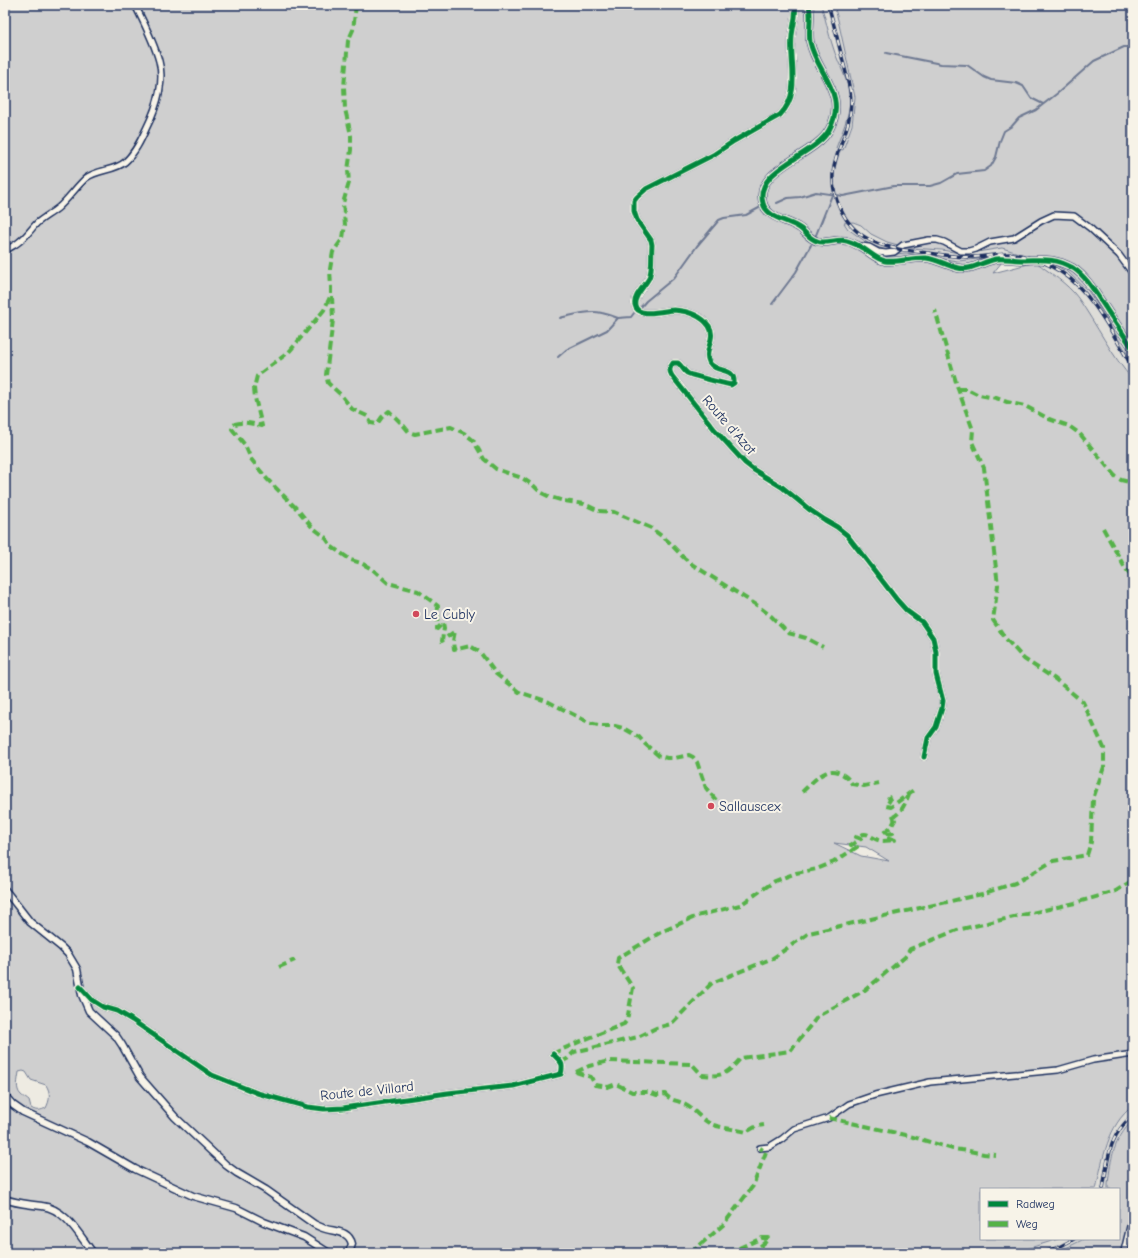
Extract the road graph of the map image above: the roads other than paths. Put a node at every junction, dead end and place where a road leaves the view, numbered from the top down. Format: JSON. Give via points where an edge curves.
{"nodes":[{"id":1,"x":136,"y":5,"type":"edge"},
{"id":2,"x":795,"y":5,"type":"edge"},
{"id":3,"x":809,"y":5,"type":"edge"},
{"id":4,"x":860,"y":246,"type":"junction"},
{"id":5,"x":5,"y":251,"type":"edge"},
{"id":6,"x":1133,"y":274,"type":"edge"},
{"id":7,"x":1133,"y":349,"type":"edge"},
{"id":8,"x":924,"y":757,"type":"dead end"},
{"id":9,"x":5,"y":890,"type":"edge"},
{"id":10,"x":80,"y":987,"type":"junction"},
{"id":11,"x":553,"y":1054,"type":"dead end"},
{"id":12,"x":1133,"y":1054,"type":"edge"},
{"id":13,"x":5,"y":1096,"type":"edge"},
{"id":14,"x":760,"y":1148,"type":"dead end"},
{"id":15,"x":5,"y":1199,"type":"edge"},
{"id":16,"x":1133,"y":1216,"type":"edge"},
{"id":17,"x":93,"y":1253,"type":"edge"},
{"id":18,"x":329,"y":1253,"type":"edge"},
{"id":19,"x":349,"y":1253,"type":"edge"},
{"id":20,"x":1124,"y":1253,"type":"edge"}],
"edges":[{"from":1,"to":5,"type":"street","via":[[161,69],[157,103],[138,146],[124,163],[88,177],[57,209]]},
{"from":2,"to":8,"type":"street","name":"Route d'Azot","via":[[792,36],[793,86],[787,107],[780,115],[713,155],[646,189],[634,201],[637,220],[652,245],[650,273],[635,305],[642,312],[675,310],[702,318],[712,333],[708,350],[709,361],[715,367],[730,373],[735,378],[734,383],[731,385],[691,376],[678,363],[672,363],[670,366],[672,376],[745,463],[847,535],[897,600],[931,633],[936,645],[936,674],[943,701],[936,727],[928,738]]},
{"from":3,"to":4,"type":"street","via":[[810,43],[833,92],[835,114],[830,129],[819,143],[768,178],[762,195],[763,203],[772,215],[792,223],[812,239],[829,242],[844,240]]},
{"from":4,"to":6,"type":"street","via":[[886,253],[894,252],[903,245],[936,240],[961,251],[969,251],[990,242],[1014,238],[1041,220],[1054,215],[1074,216],[1119,255]]},
{"from":4,"to":7,"type":"street","via":[[886,261],[927,258],[958,268],[974,268],[997,259],[1054,260],[1074,269],[1089,283]]},
{"from":9,"to":10,"type":"street","via":[[33,925],[68,954],[76,969]]},
{"from":10,"to":11,"type":"street","name":"Route de Villard","via":[[92,1000],[132,1020],[212,1075],[257,1093],[308,1107],[343,1108],[513,1086],[561,1074],[563,1067]]},
{"from":10,"to":19,"type":"street","via":[[89,1011],[116,1036],[146,1084],[184,1126],[226,1165],[266,1190],[309,1222],[348,1236],[352,1244]]},
{"from":12,"to":14,"type":"street","via":[[1094,1060],[1058,1070],[930,1082],[875,1095],[849,1104],[829,1118],[794,1129],[769,1147]]},
{"from":13,"to":18,"type":"street","via":[[28,1115],[88,1142],[135,1169],[193,1196],[236,1208],[304,1237]]},
{"from":15,"to":17,"type":"street","via":[[57,1211],[72,1225]]},
{"from":16,"to":20,"type":"street"}]}
